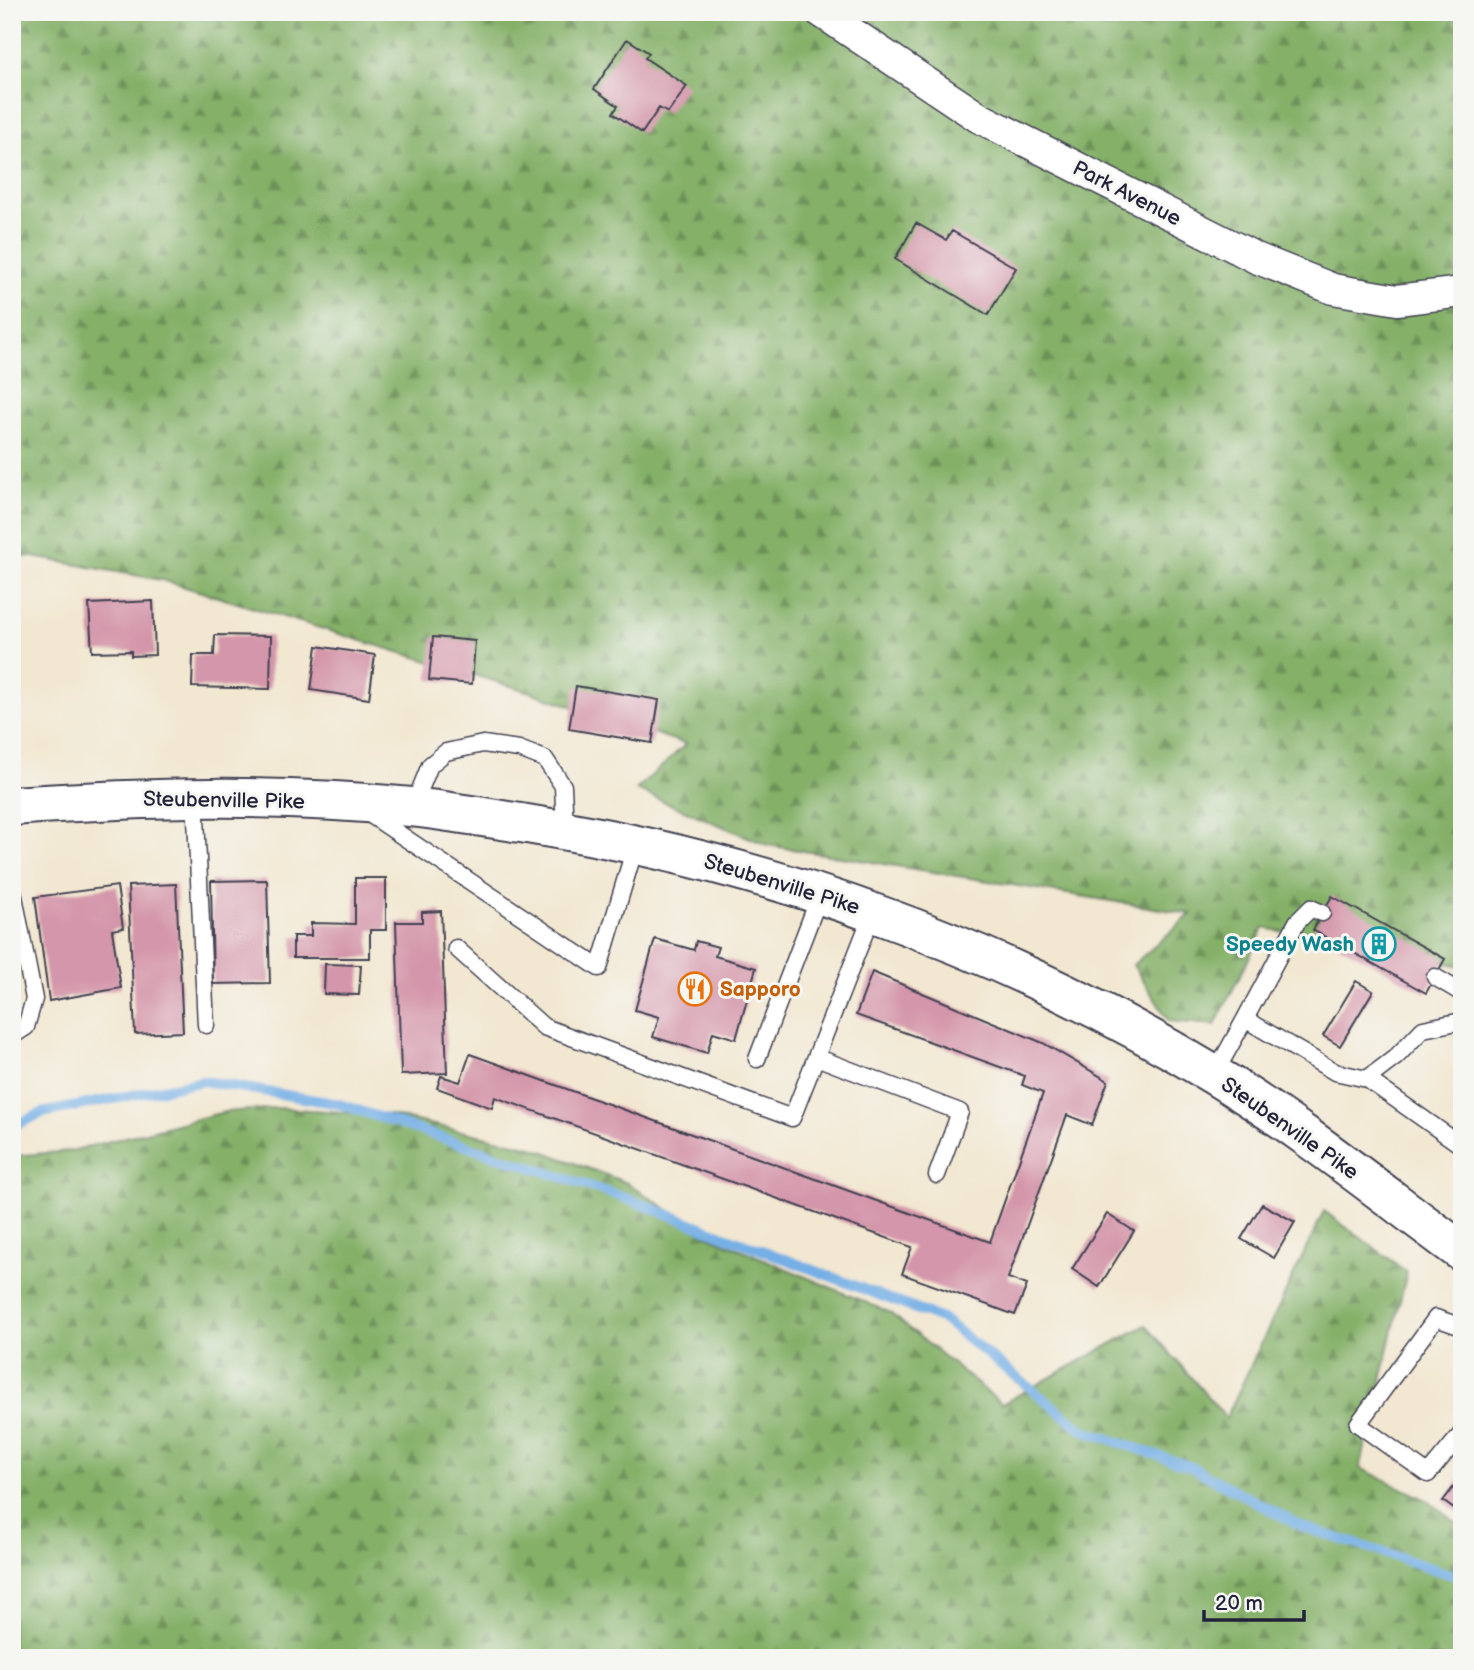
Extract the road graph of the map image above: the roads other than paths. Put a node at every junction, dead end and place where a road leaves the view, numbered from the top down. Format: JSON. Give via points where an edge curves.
{"nodes":[{"id":1,"x":821,"y":12,"type":"edge"},
{"id":2,"x":1462,"y":292,"type":"edge"},
{"id":3,"x":195,"y":797,"type":"junction"},
{"id":4,"x":353,"y":802,"type":"junction"},
{"id":5,"x":12,"y":806,"type":"edge"},
{"id":6,"x":413,"y":807,"type":"junction"},
{"id":7,"x":565,"y":830,"type":"junction"},
{"id":8,"x":636,"y":844,"type":"junction"},
{"id":9,"x":12,"y":886,"type":"edge"},
{"id":10,"x":820,"y":895,"type":"junction"},
{"id":11,"x":873,"y":912,"type":"junction"},
{"id":12,"x":1322,"y":913,"type":"dead end"},
{"id":13,"x":456,"y":948,"type":"dead end"},
{"id":14,"x":1435,"y":977,"type":"dead end"},
{"id":15,"x":1462,"y":993,"type":"edge"},
{"id":16,"x":1245,"y":1019,"type":"junction"},
{"id":17,"x":1462,"y":1021,"type":"edge"},
{"id":18,"x":206,"y":1026,"type":"dead end"},
{"id":19,"x":12,"y":1036,"type":"edge"},
{"id":20,"x":816,"y":1057,"type":"junction"},
{"id":21,"x":757,"y":1059,"type":"dead end"},
{"id":22,"x":1214,"y":1075,"type":"junction"},
{"id":23,"x":1367,"y":1079,"type":"junction"},
{"id":24,"x":1462,"y":1146,"type":"edge"},
{"id":25,"x":937,"y":1175,"type":"dead end"},
{"id":26,"x":1462,"y":1252,"type":"edge"},
{"id":27,"x":1462,"y":1326,"type":"edge"},
{"id":28,"x":1462,"y":1433,"type":"edge"}],
"edges":[{"from":1,"to":2,"type":"street","name":"Park Avenue","via":[[978,117],[1256,258],[1333,289],[1397,300]]},
{"from":3,"to":4,"type":"main road","name":"Steubenville Pike"},
{"from":3,"to":5,"type":"main road","name":"Steubenville Pike"},
{"from":3,"to":18,"type":"lane"},
{"from":4,"to":6,"type":"main road","name":"Steubenville Pike"},
{"from":4,"to":8,"type":"lane","via":[[599,968]]},
{"from":6,"to":7,"type":"main road","name":"Steubenville Pike"},
{"from":6,"to":7,"type":"lane","via":[[430,765],[446,752],[483,744],[519,749],[545,759],[563,786]]},
{"from":7,"to":8,"type":"main road","name":"Steubenville Pike"},
{"from":8,"to":10,"type":"main road","name":"Steubenville Pike"},
{"from":9,"to":19,"type":"lane","via":[[34,999],[26,1027]]},
{"from":10,"to":11,"type":"main road","name":"Steubenville Pike"},
{"from":10,"to":21,"type":"lane"},
{"from":11,"to":20,"type":"lane"},
{"from":11,"to":22,"type":"main road","name":"Steubenville Pike","via":[[1021,972]]},
{"from":12,"to":16,"type":"lane","via":[[1311,908],[1297,922]]},
{"from":13,"to":20,"type":"lane","via":[[544,1027],[792,1118]]},
{"from":14,"to":15,"type":"lane"},
{"from":16,"to":22,"type":"lane"},
{"from":16,"to":23,"type":"lane","via":[[1335,1072]]},
{"from":17,"to":23,"type":"lane","via":[[1423,1029]]},
{"from":20,"to":25,"type":"lane","via":[[960,1112]]},
{"from":22,"to":26,"type":"main road","name":"Steubenville Pike"},
{"from":23,"to":24,"type":"lane"},
{"from":27,"to":28,"type":"lane","via":[[1436,1318],[1358,1424],[1428,1474]]}]}
